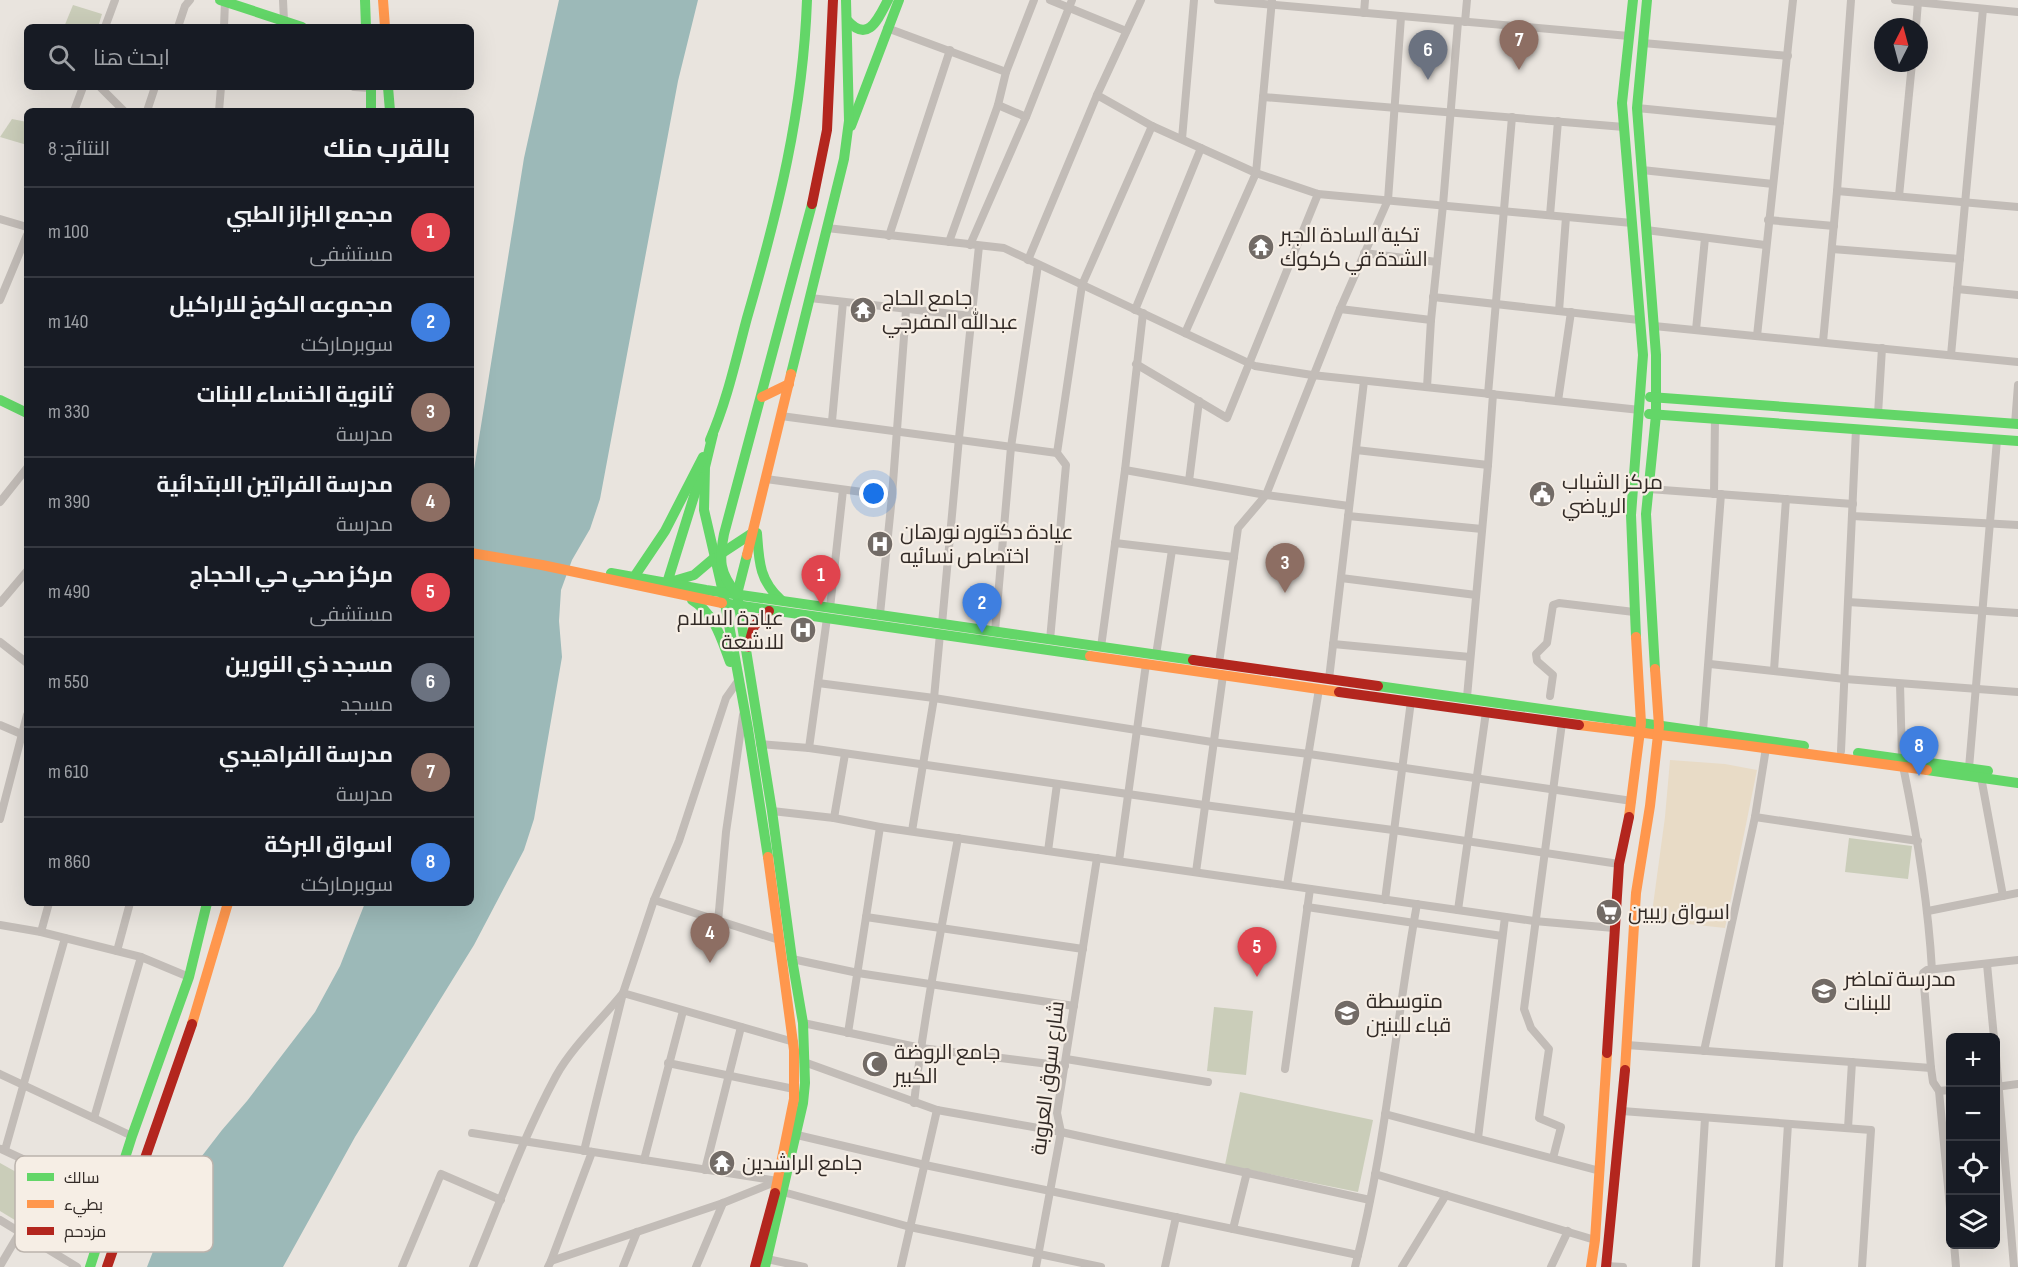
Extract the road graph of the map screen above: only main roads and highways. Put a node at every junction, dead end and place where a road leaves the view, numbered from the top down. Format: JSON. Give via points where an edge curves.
{"nodes":[{"id":1,"x":364,"y":0,"type":"edge"},
{"id":2,"x":383,"y":0,"type":"edge"},
{"id":3,"x":807,"y":0,"type":"edge"},
{"id":4,"x":833,"y":0,"type":"edge"},
{"id":5,"x":846,"y":0,"type":"edge"},
{"id":6,"x":888,"y":0,"type":"edge"},
{"id":7,"x":899,"y":0,"type":"edge"},
{"id":8,"x":1633,"y":0,"type":"edge"},
{"id":9,"x":1647,"y":0,"type":"edge"},
{"id":10,"x":223,"y":1,"type":"edge"},
{"id":11,"x":366,"y":15,"type":"junction"},
{"id":12,"x":847,"y":20,"type":"junction"},
{"id":13,"x":293,"y":24,"type":"edge"},
{"id":14,"x":358,"y":24,"type":"edge"},
{"id":15,"x":366,"y":24,"type":"edge"},
{"id":16,"x":385,"y":24,"type":"edge"},
{"id":17,"x":371,"y":90,"type":"edge"},
{"id":18,"x":388,"y":90,"type":"edge"},
{"id":19,"x":371,"y":108,"type":"edge"},
{"id":20,"x":390,"y":108,"type":"edge"},
{"id":21,"x":848,"y":136,"type":"junction"},
{"id":22,"x":789,"y":384,"type":"junction"},
{"id":23,"x":1641,"y":396,"type":"junction"},
{"id":24,"x":762,"y":397,"type":"junction"},
{"id":25,"x":1657,"y":397,"type":"junction"},
{"id":26,"x":0,"y":400,"type":"edge"},
{"id":27,"x":24,"y":412,"type":"edge"},
{"id":28,"x":1640,"y":412,"type":"junction"},
{"id":29,"x":1656,"y":415,"type":"junction"},
{"id":30,"x":2016,"y":424,"type":"edge"},
{"id":31,"x":713,"y":434,"type":"junction"},
{"id":32,"x":2018,"y":441,"type":"edge"},
{"id":33,"x":755,"y":528,"type":"junction"},
{"id":34,"x":474,"y":548,"type":"edge"},
{"id":35,"x":474,"y":553,"type":"edge"},
{"id":36,"x":716,"y":555,"type":"junction"},
{"id":37,"x":583,"y":570,"type":"junction"},
{"id":38,"x":634,"y":577,"type":"junction"},
{"id":39,"x":667,"y":583,"type":"junction"},
{"id":40,"x":681,"y":595,"type":"junction"},
{"id":41,"x":724,"y":598,"type":"junction"},
{"id":42,"x":738,"y":600,"type":"junction"},
{"id":43,"x":781,"y":600,"type":"junction"},
{"id":44,"x":769,"y":610,"type":"junction"},
{"id":45,"x":828,"y":613,"type":"junction"},
{"id":46,"x":941,"y":629,"type":"junction"},
{"id":47,"x":747,"y":659,"type":"junction"},
{"id":48,"x":738,"y":681,"type":"junction"},
{"id":49,"x":1640,"y":728,"type":"junction"},
{"id":50,"x":1659,"y":731,"type":"junction"},
{"id":51,"x":1902,"y":763,"type":"junction"},
{"id":52,"x":2018,"y":776,"type":"edge"},
{"id":53,"x":2018,"y":783,"type":"edge"},
{"id":54,"x":206,"y":906,"type":"edge"},
{"id":55,"x":226,"y":906,"type":"edge"},
{"id":56,"x":125,"y":1156,"type":"edge"},
{"id":57,"x":147,"y":1156,"type":"edge"},
{"id":58,"x":95,"y":1252,"type":"edge"},
{"id":59,"x":112,"y":1252,"type":"edge"},
{"id":60,"x":766,"y":1263,"type":"edge"},
{"id":61,"x":1606,"y":1266,"type":"edge"},
{"id":62,"x":90,"y":1267,"type":"edge"},
{"id":63,"x":107,"y":1267,"type":"edge"},
{"id":64,"x":755,"y":1267,"type":"edge"},
{"id":65,"x":1591,"y":1267,"type":"edge"}],
"edges":[{"from":1,"to":11,"type":"main road"},
{"from":2,"to":16,"type":"main road"},
{"from":3,"to":31,"type":"main road","via":[[804,73],[790,155],[776,219]]},
{"from":4,"to":24,"type":"main road","via":[[826,130],[807,228]]},
{"from":5,"to":12,"type":"main road"},
{"from":6,"to":12,"type":"main road","via":[[868,30],[855,29]]},
{"from":7,"to":21,"type":"main road"},
{"from":8,"to":23,"type":"main road","via":[[1622,103],[1643,355]]},
{"from":9,"to":25,"type":"main road","via":[[1637,108]]},
{"from":10,"to":13,"type":"main road"},
{"from":11,"to":14,"type":"main road"},
{"from":11,"to":15,"type":"main road"},
{"from":12,"to":21,"type":"main road"},
{"from":17,"to":19,"type":"main road"},
{"from":18,"to":20,"type":"main road"},
{"from":21,"to":22,"type":"main road"},
{"from":22,"to":24,"type":"main road"},
{"from":22,"to":33,"type":"main road"},
{"from":23,"to":25,"type":"main road"},
{"from":23,"to":28,"type":"main road"},
{"from":24,"to":36,"type":"main road"},
{"from":25,"to":29,"type":"main road"},
{"from":25,"to":30,"type":"main road"},
{"from":26,"to":27,"type":"main road"},
{"from":28,"to":29,"type":"main road"},
{"from":28,"to":49,"type":"main road","via":[[1631,515]]},
{"from":29,"to":32,"type":"main road"},
{"from":29,"to":50,"type":"main road","via":[[1647,551]]},
{"from":31,"to":36,"type":"main road","via":[[703,498]]},
{"from":31,"to":38,"type":"main road","via":[[665,531]]},
{"from":31,"to":39,"type":"main road"},
{"from":33,"to":36,"type":"main road"},
{"from":33,"to":42,"type":"main road"},
{"from":33,"to":43,"type":"main road","via":[[762,577],[767,588]]},
{"from":34,"to":37,"type":"main road"},
{"from":35,"to":37,"type":"main road"},
{"from":36,"to":39,"type":"main road","via":[[694,575]]},
{"from":36,"to":41,"type":"main road"},
{"from":36,"to":42,"type":"main road"},
{"from":37,"to":38,"type":"main road"},
{"from":37,"to":40,"type":"main road"},
{"from":38,"to":39,"type":"main road"},
{"from":39,"to":41,"type":"main road"},
{"from":40,"to":41,"type":"main road"},
{"from":40,"to":48,"type":"main road","via":[[708,611]]},
{"from":41,"to":42,"type":"main road"},
{"from":41,"to":48,"type":"main road"},
{"from":42,"to":43,"type":"main road"},
{"from":42,"to":44,"type":"main road"},
{"from":42,"to":47,"type":"main road"},
{"from":43,"to":45,"type":"main road"},
{"from":44,"to":45,"type":"main road"},
{"from":44,"to":47,"type":"main road","via":[[752,629]]},
{"from":45,"to":46,"type":"main road"},
{"from":45,"to":46,"type":"main road","via":[[880,614]]},
{"from":46,"to":49,"type":"main road","via":[[1319,689],[1562,723]]},
{"from":46,"to":49,"type":"main road","via":[[995,631],[1467,697]]},
{"from":47,"to":60,"type":"main road","via":[[803,1023],[803,1103]]},
{"from":48,"to":64,"type":"main road","via":[[764,823],[794,1042],[794,1089],[778,1182]]},
{"from":49,"to":50,"type":"main road"},
{"from":49,"to":65,"type":"main road","via":[[1632,801],[1619,864]]},
{"from":50,"to":51,"type":"main road"},
{"from":50,"to":51,"type":"main road","via":[[1704,731]]},
{"from":50,"to":61,"type":"main road","via":[[1636,893],[1622,1112]]},
{"from":51,"to":52,"type":"main road"},
{"from":51,"to":53,"type":"main road"},
{"from":54,"to":56,"type":"main road","via":[[189,977]]},
{"from":55,"to":57,"type":"main road"},
{"from":58,"to":62,"type":"main road"},
{"from":59,"to":63,"type":"main road"}]}
